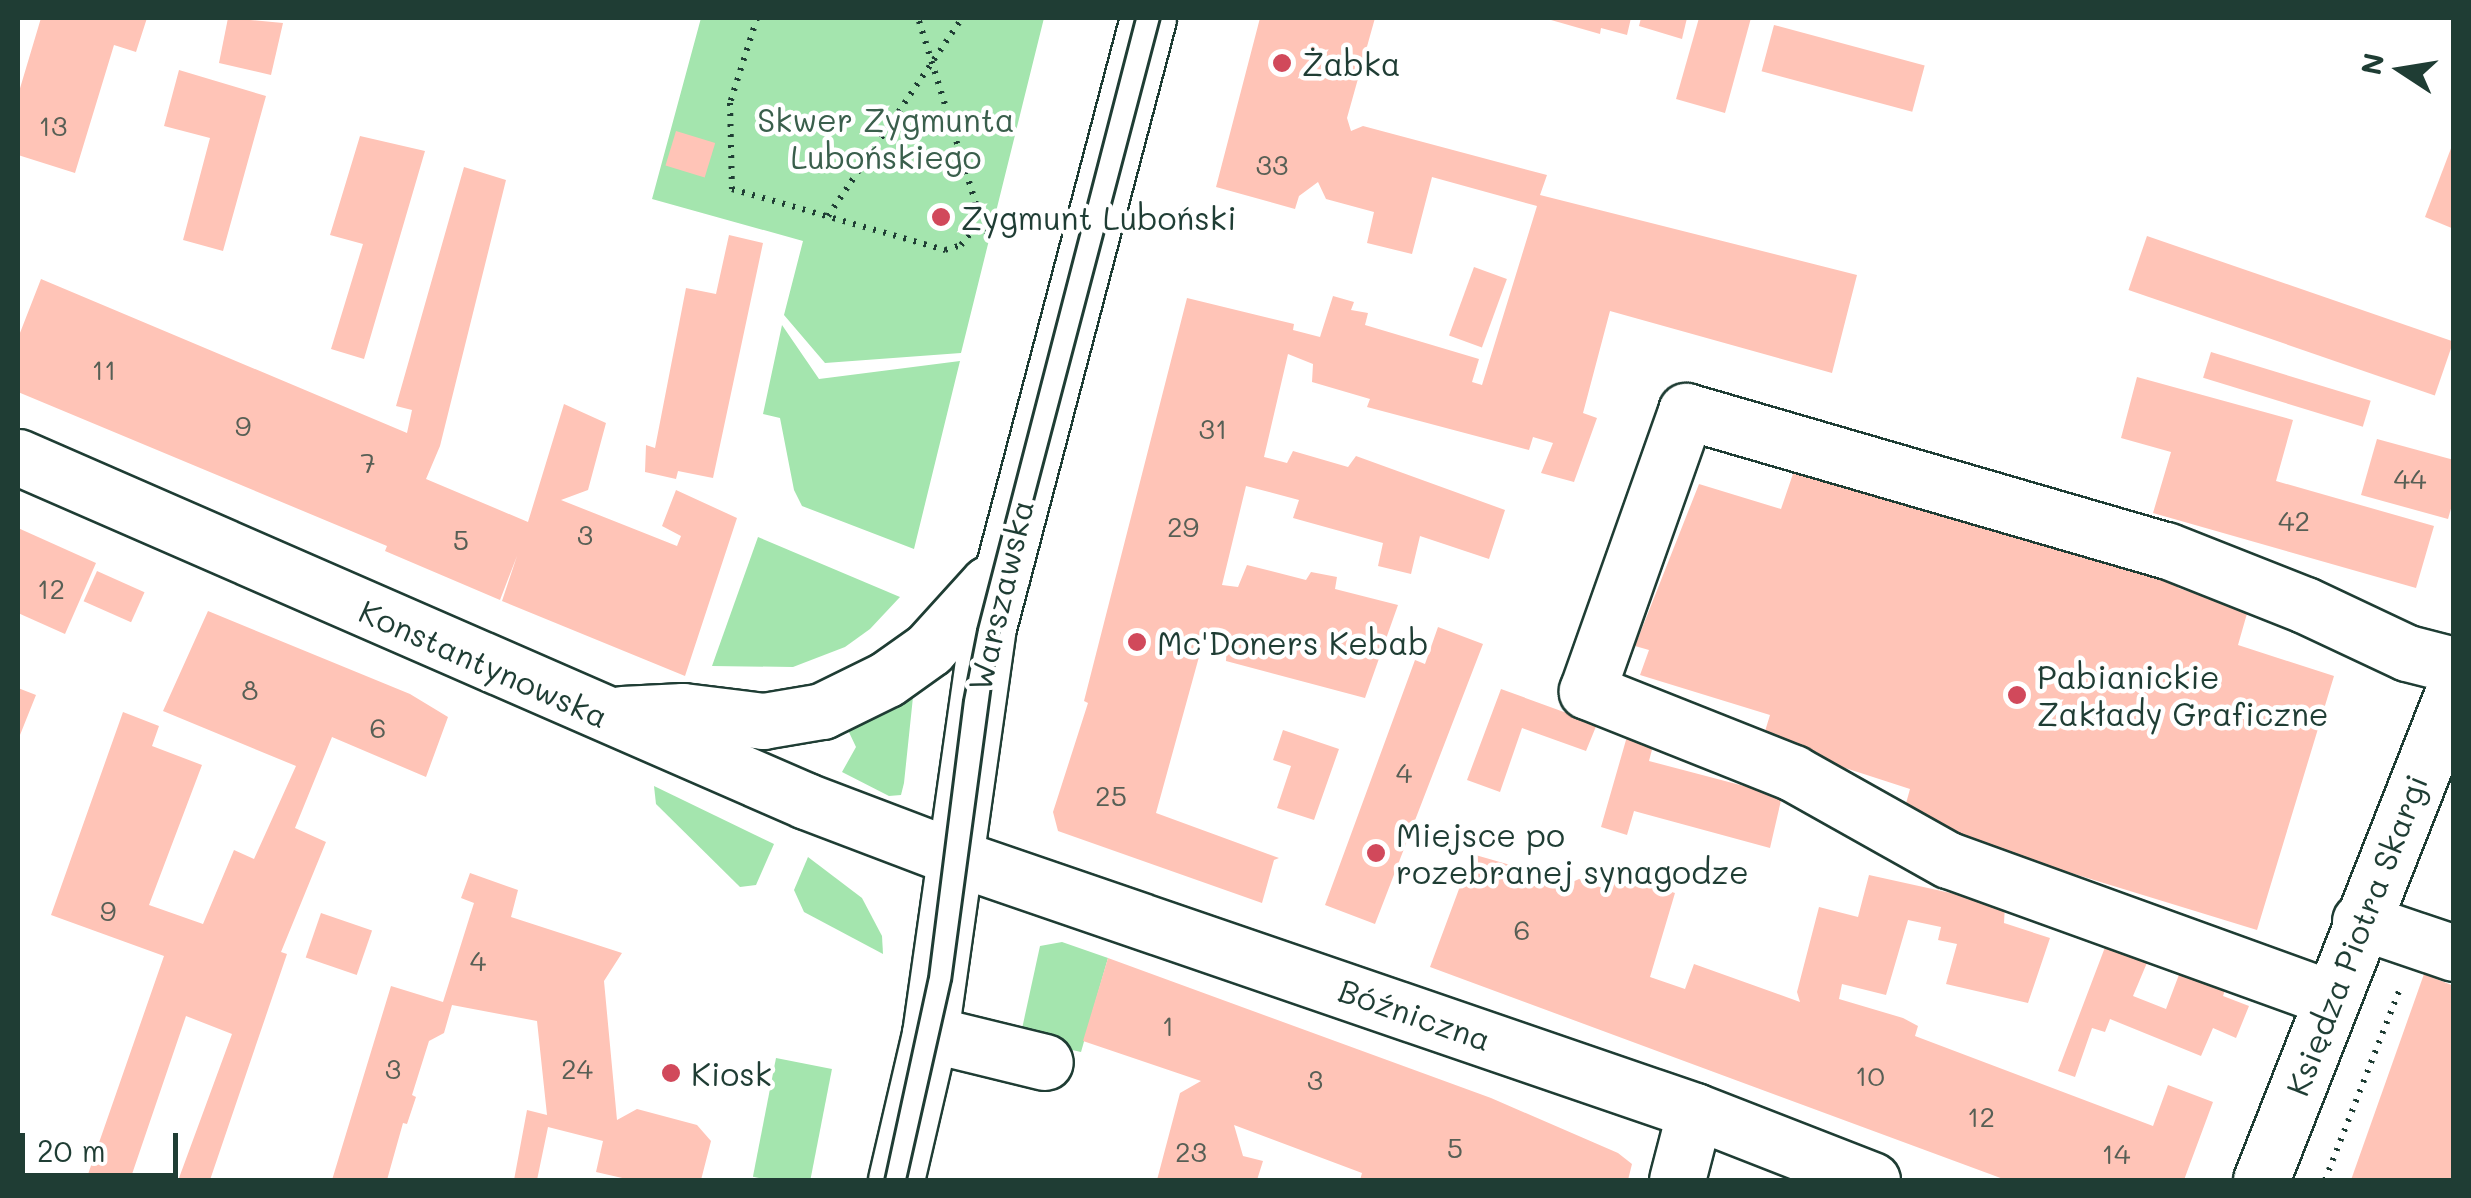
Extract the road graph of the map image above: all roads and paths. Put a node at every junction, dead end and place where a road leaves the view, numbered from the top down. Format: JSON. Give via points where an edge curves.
{"nodes":[{"id":1,"x":757,"y":18,"type":"edge"},
{"id":2,"x":918,"y":18,"type":"edge"},
{"id":3,"x":962,"y":18,"type":"edge"},
{"id":4,"x":1148,"y":18,"type":"edge"},
{"id":5,"x":930,"y":60,"type":"junction"},
{"id":6,"x":828,"y":216,"type":"junction"},
{"id":7,"x":975,"y":228,"type":"junction"},
{"id":8,"x":994,"y":234,"type":"dead end"},
{"id":9,"x":18,"y":457,"type":"edge"},
{"id":10,"x":1002,"y":576,"type":"junction"},
{"id":11,"x":2454,"y":665,"type":"edge"},
{"id":12,"x":2454,"y":690,"type":"edge"},
{"id":13,"x":604,"y":715,"type":"junction"},
{"id":14,"x":955,"y":856,"type":"junction"},
{"id":15,"x":2360,"y":921,"type":"junction"},
{"id":16,"x":2436,"y":948,"type":"edge"},
{"id":17,"x":2330,"y":998,"type":"junction"},
{"id":18,"x":930,"y":1034,"type":"junction"},
{"id":19,"x":1045,"y":1062,"type":"dead end"},
{"id":20,"x":1695,"y":1111,"type":"junction"},
{"id":21,"x":896,"y":1180,"type":"edge"},
{"id":22,"x":1678,"y":1180,"type":"edge"},
{"id":23,"x":1872,"y":1180,"type":"edge"},
{"id":24,"x":2261,"y":1180,"type":"edge"},
{"id":25,"x":2325,"y":1180,"type":"edge"}],
"edges":[{"from":1,"to":6,"type":"path","via":[[730,103],[732,189]]},
{"from":2,"to":5,"type":"path"},
{"from":3,"to":5,"type":"path"},
{"from":4,"to":10,"type":"street","name":"Warszawska"},
{"from":5,"to":6,"type":"path"},
{"from":5,"to":7,"type":"path","via":[[976,204]]},
{"from":6,"to":7,"type":"path","via":[[945,250],[962,246]]},
{"from":7,"to":8,"type":"path"},
{"from":9,"to":13,"type":"street","name":"Konstantynowska"},
{"from":10,"to":13,"type":"street","via":[[929,648],[887,679],[822,711],[763,721],[683,711]]},
{"from":10,"to":14,"type":"street","name":"Warszawska","via":[[974,704]]},
{"from":11,"to":17,"type":"street","via":[[2407,652],[2166,550],[1686,411],[1587,691],[1792,774],[1948,860]]},
{"from":12,"to":15,"type":"street","name":"Księdza Piotra Skargi"},
{"from":13,"to":14,"type":"street","name":"Konstantynowska"},
{"from":14,"to":18,"type":"street","name":"Warszawska"},
{"from":14,"to":20,"type":"street","name":"Bóźniczna"},
{"from":15,"to":16,"type":"street"},
{"from":15,"to":17,"type":"street","name":"Księdza Piotra Skargi"},
{"from":16,"to":25,"type":"path"},
{"from":17,"to":24,"type":"street","name":"Księdza Piotra Skargi"},
{"from":18,"to":19,"type":"street"},
{"from":18,"to":21,"type":"street","name":"Warszawska"},
{"from":20,"to":22,"type":"street"},
{"from":20,"to":23,"type":"street","name":"Bóźniczna"}]}
